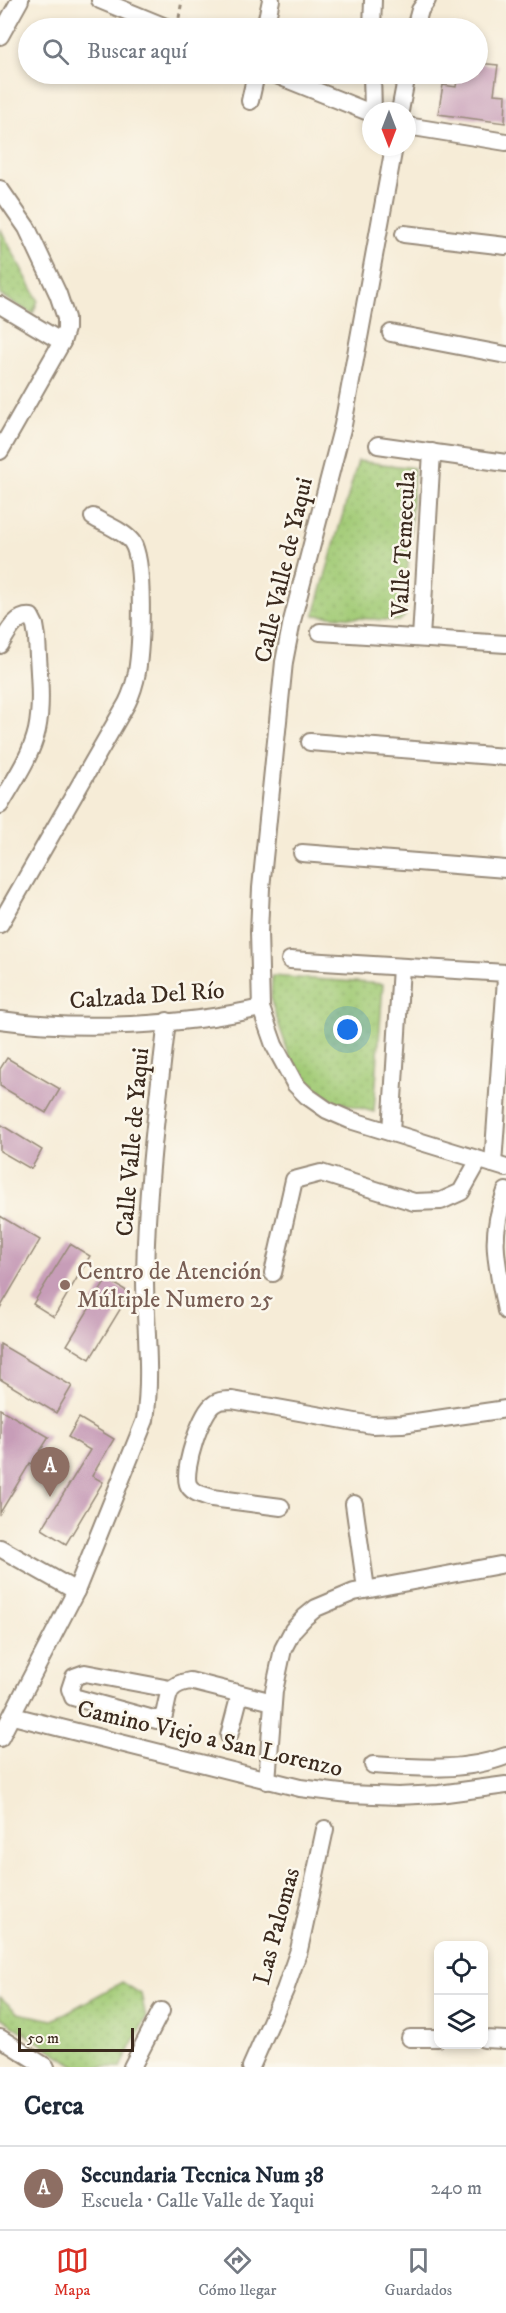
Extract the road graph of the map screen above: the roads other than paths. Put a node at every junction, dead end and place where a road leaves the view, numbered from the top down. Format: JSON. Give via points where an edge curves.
{"nodes":[{"id":1,"x":20,"y":0,"type":"edge"},
{"id":2,"x":100,"y":0,"type":"edge"},
{"id":3,"x":271,"y":0,"type":"edge"},
{"id":4,"x":373,"y":0,"type":"edge"},
{"id":5,"x":427,"y":0,"type":"edge"},
{"id":6,"x":156,"y":18,"type":"edge"},
{"id":7,"x":267,"y":18,"type":"edge"},
{"id":8,"x":372,"y":18,"type":"edge"},
{"id":9,"x":418,"y":18,"type":"edge"},
{"id":10,"x":0,"y":36,"type":"edge"},
{"id":11,"x":254,"y":84,"type":"edge"},
{"id":12,"x":300,"y":84,"type":"edge"},
{"id":13,"x":372,"y":84,"type":"edge"},
{"id":14,"x":405,"y":84,"type":"edge"},
{"id":15,"x":250,"y":101,"type":"dead end"},
{"id":16,"x":372,"y":102,"type":"edge"},
{"id":17,"x":402,"y":102,"type":"edge"},
{"id":18,"x":362,"y":108,"type":"edge"},
{"id":19,"x":416,"y":127,"type":"edge"},
{"id":20,"x":506,"y":142,"type":"edge"},
{"id":21,"x":385,"y":156,"type":"edge"},
{"id":22,"x":392,"y":156,"type":"edge"},
{"id":23,"x":390,"y":168,"type":"junction"},
{"id":24,"x":0,"y":189,"type":"edge"},
{"id":25,"x":404,"y":234,"type":"dead end"},
{"id":26,"x":506,"y":246,"type":"edge"},
{"id":27,"x":0,"y":305,"type":"edge"},
{"id":28,"x":391,"y":333,"type":"dead end"},
{"id":29,"x":62,"y":342,"type":"junction"},
{"id":30,"x":506,"y":355,"type":"edge"},
{"id":31,"x":2,"y":442,"type":"edge"},
{"id":32,"x":378,"y":445,"type":"dead end"},
{"id":33,"x":432,"y":452,"type":"junction"},
{"id":34,"x":506,"y":463,"type":"edge"},
{"id":35,"x":93,"y":517,"type":"dead end"},
{"id":36,"x":320,"y":632,"type":"dead end"},
{"id":37,"x":422,"y":638,"type":"junction"},
{"id":38,"x":506,"y":644,"type":"edge"},
{"id":39,"x":0,"y":645,"type":"edge"},
{"id":40,"x":310,"y":742,"type":"dead end"},
{"id":41,"x":506,"y":757,"type":"edge"},
{"id":42,"x":0,"y":805,"type":"edge"},
{"id":43,"x":302,"y":853,"type":"dead end"},
{"id":44,"x":506,"y":869,"type":"edge"},
{"id":45,"x":0,"y":922,"type":"edge"},
{"id":46,"x":290,"y":960,"type":"dead end"},
{"id":47,"x":401,"y":967,"type":"junction"},
{"id":48,"x":506,"y":973,"type":"edge"},
{"id":49,"x":506,"y":978,"type":"edge"},
{"id":50,"x":261,"y":1008,"type":"junction"},
{"id":51,"x":0,"y":1020,"type":"edge"},
{"id":52,"x":166,"y":1021,"type":"junction"},
{"id":53,"x":391,"y":1132,"type":"junction"},
{"id":54,"x":493,"y":1164,"type":"edge"},
{"id":55,"x":506,"y":1191,"type":"edge"},
{"id":56,"x":273,"y":1273,"type":"dead end"},
{"id":57,"x":506,"y":1311,"type":"edge"},
{"id":58,"x":506,"y":1409,"type":"edge"},
{"id":59,"x":354,"y":1503,"type":"dead end"},
{"id":60,"x":281,"y":1507,"type":"dead end"},
{"id":61,"x":0,"y":1548,"type":"edge"},
{"id":62,"x":500,"y":1566,"type":"dead end"},
{"id":63,"x":366,"y":1589,"type":"junction"},
{"id":64,"x":76,"y":1591,"type":"junction"},
{"id":65,"x":170,"y":1689,"type":"junction"},
{"id":66,"x":240,"y":1694,"type":"junction"},
{"id":67,"x":273,"y":1702,"type":"junction"},
{"id":68,"x":12,"y":1716,"type":"junction"},
{"id":69,"x":229,"y":1736,"type":"dead end"},
{"id":70,"x":0,"y":1738,"type":"edge"},
{"id":71,"x":506,"y":1756,"type":"edge"},
{"id":72,"x":373,"y":1765,"type":"dead end"},
{"id":73,"x":399,"y":1767,"type":"junction"},
{"id":74,"x":267,"y":1781,"type":"junction"},
{"id":75,"x":506,"y":1785,"type":"edge"},
{"id":76,"x":398,"y":1796,"type":"junction"},
{"id":77,"x":326,"y":1829,"type":"dead end"},
{"id":78,"x":161,"y":2011,"type":"dead end"},
{"id":79,"x":0,"y":2038,"type":"edge"},
{"id":80,"x":410,"y":2038,"type":"dead end"},
{"id":81,"x":434,"y":2038,"type":"edge"},
{"id":82,"x":488,"y":2039,"type":"edge"},
{"id":83,"x":506,"y":2040,"type":"edge"},
{"id":84,"x":46,"y":2067,"type":"edge"},
{"id":85,"x":132,"y":2067,"type":"edge"},
{"id":86,"x":251,"y":2067,"type":"edge"}],
"edges":[{"from":1,"to":10,"type":"street"},
{"from":2,"to":6,"type":"street"},
{"from":3,"to":7,"type":"street"},
{"from":4,"to":8,"type":"street"},
{"from":5,"to":9,"type":"street"},
{"from":11,"to":15,"type":"street"},
{"from":12,"to":18,"type":"street"},
{"from":13,"to":16,"type":"street"},
{"from":14,"to":17,"type":"street"},
{"from":19,"to":20,"type":"street"},
{"from":21,"to":23,"type":"street"},
{"from":22,"to":23,"type":"street","name":"Calle Valle de Yaqui"},
{"from":23,"to":50,"type":"street","name":"Calle Valle de Yaqui","via":[[343,425],[284,662],[261,888]]},
{"from":24,"to":29,"type":"street","via":[[27,228],[58,294],[66,318]]},
{"from":25,"to":26,"type":"street"},
{"from":27,"to":29,"type":"street"},
{"from":28,"to":30,"type":"street"},
{"from":29,"to":31,"type":"street"},
{"from":32,"to":33,"type":"street"},
{"from":33,"to":34,"type":"street"},
{"from":33,"to":37,"type":"street","name":"Valle Temecula"},
{"from":35,"to":45,"type":"street","via":[[130,539],[137,552],[140,568],[134,688]]},
{"from":36,"to":37,"type":"street"},
{"from":37,"to":38,"type":"street"},
{"from":39,"to":42,"type":"street","via":[[18,619],[30,617],[37,637],[37,730],[29,753]]},
{"from":40,"to":41,"type":"street"},
{"from":43,"to":44,"type":"street"},
{"from":46,"to":47,"type":"street"},
{"from":47,"to":48,"type":"street"},
{"from":47,"to":53,"type":"street"},
{"from":49,"to":54,"type":"street"},
{"from":50,"to":52,"type":"street","name":"Calzada Del Río"},
{"from":50,"to":53,"type":"street","via":[[285,1067],[307,1096],[350,1120]]},
{"from":51,"to":52,"type":"street","name":"Calzada Del Río","via":[[110,1026]]},
{"from":52,"to":64,"type":"street","name":"Calle Valle de Yaqui","via":[[147,1223],[146,1420]]},
{"from":53,"to":54,"type":"street"},
{"from":54,"to":56,"type":"street","via":[[461,1192],[441,1201],[414,1202],[321,1173],[294,1180]]},
{"from":55,"to":57,"type":"street","via":[[494,1238]]},
{"from":58,"to":60,"type":"street","via":[[372,1425],[232,1400],[214,1403],[202,1421],[192,1449],[188,1483],[201,1495],[212,1498]]},
{"from":59,"to":63,"type":"street"},
{"from":61,"to":64,"type":"street"},
{"from":62,"to":63,"type":"street"},
{"from":63,"to":67,"type":"street","via":[[316,1608],[293,1630],[283,1649]]},
{"from":64,"to":68,"type":"street","name":"Calle Valle de Yaqui"},
{"from":65,"to":65,"type":"street","via":[[164,1715],[157,1720],[73,1697],[70,1689],[75,1677],[85,1673]]},
{"from":65,"to":66,"type":"street","via":[[190,1681]]},
{"from":66,"to":67,"type":"street"},
{"from":66,"to":69,"type":"street"},
{"from":67,"to":74,"type":"street"},
{"from":68,"to":70,"type":"street","name":"Calle Valle de Yaqui"},
{"from":68,"to":74,"type":"street","name":"Camino Viejo a San Lorenzo"},
{"from":71,"to":73,"type":"street","via":[[450,1767]]},
{"from":72,"to":73,"type":"street"},
{"from":73,"to":76,"type":"street"},
{"from":74,"to":76,"type":"street","name":"Camino Viejo a San Lorenzo","via":[[349,1794]]},
{"from":75,"to":76,"type":"street","name":"Camino Viejo a San Lorenzo"},
{"from":77,"to":86,"type":"street","name":"Las Palomas","via":[[299,1950]]},
{"from":78,"to":85,"type":"street"},
{"from":79,"to":84,"type":"street"},
{"from":80,"to":81,"type":"street"},
{"from":82,"to":83,"type":"street"}]}
